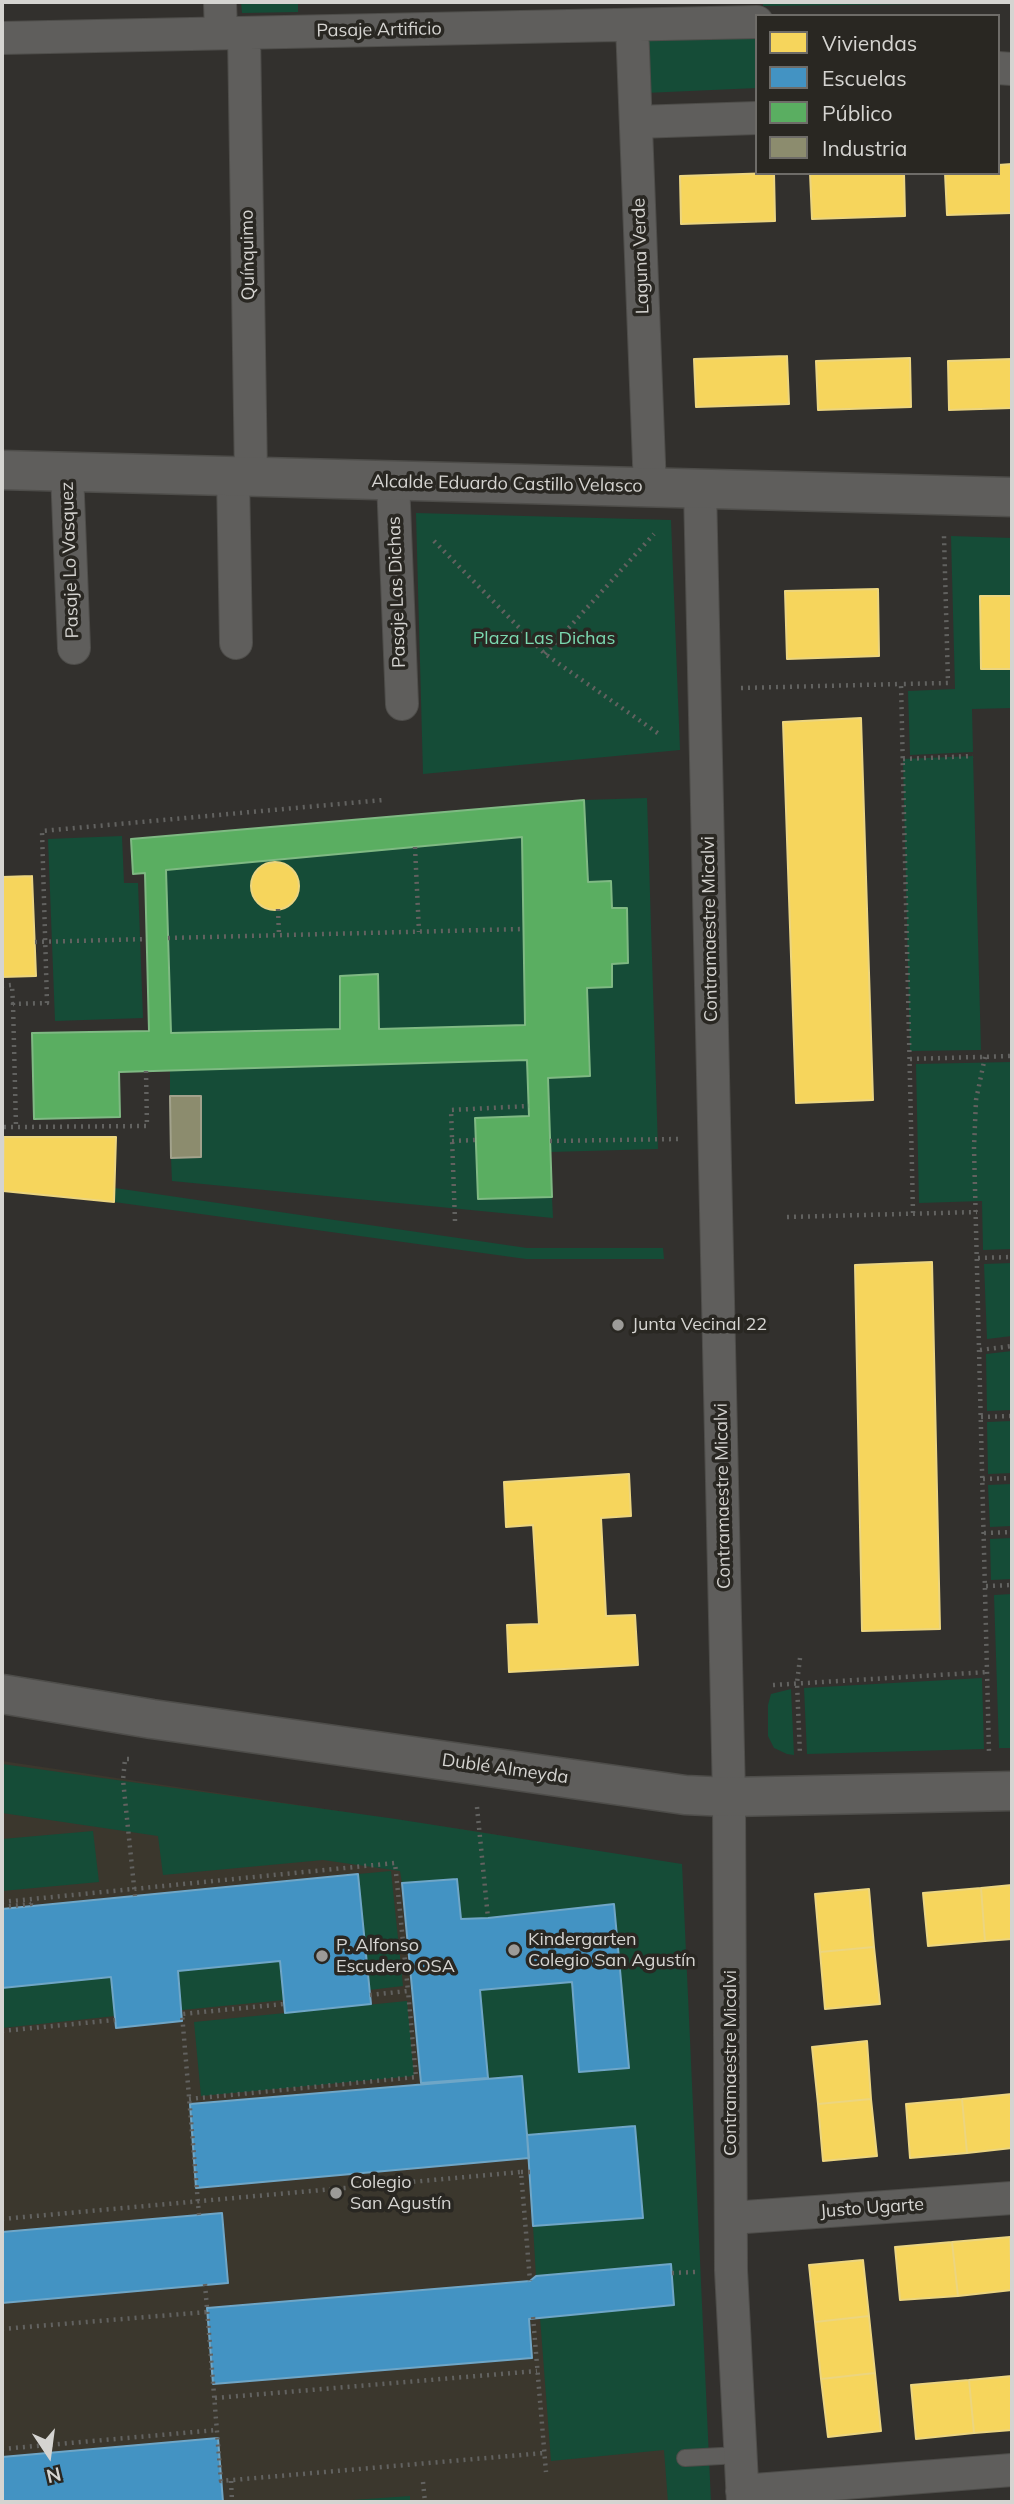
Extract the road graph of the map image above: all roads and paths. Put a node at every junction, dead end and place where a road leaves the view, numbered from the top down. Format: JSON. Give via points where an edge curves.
{"nodes":[{"id":1,"x":220,"y":2,"type":"edge"},
{"id":2,"x":753,"y":15,"type":"edge"},
{"id":3,"x":632,"y":25,"type":"junction"},
{"id":4,"x":232,"y":33,"type":"junction"},
{"id":5,"x":2,"y":38,"type":"edge"},
{"id":6,"x":755,"y":118,"type":"edge"},
{"id":7,"x":636,"y":122,"type":"junction"},
{"id":8,"x":2,"y":470,"type":"edge"},
{"id":9,"x":67,"y":472,"type":"junction"},
{"id":10,"x":242,"y":477,"type":"junction"},
{"id":11,"x":393,"y":481,"type":"junction"},
{"id":12,"x":650,"y":488,"type":"junction"},
{"id":13,"x":700,"y":489,"type":"junction"},
{"id":14,"x":1012,"y":497,"type":"edge"},
{"id":15,"x":944,"y":531,"type":"dead end"},
{"id":16,"x":654,"y":534,"type":"dead end"},
{"id":17,"x":433,"y":539,"type":"dead end"},
{"id":18,"x":236,"y":643,"type":"dead end"},
{"id":19,"x":74,"y":648,"type":"dead end"},
{"id":20,"x":545,"y":654,"type":"junction"},
{"id":21,"x":901,"y":684,"type":"junction"},
{"id":22,"x":734,"y":688,"type":"dead end"},
{"id":23,"x":402,"y":704,"type":"dead end"},
{"id":24,"x":659,"y":734,"type":"dead end"},
{"id":25,"x":973,"y":756,"type":"dead end"},
{"id":26,"x":903,"y":758,"type":"junction"},
{"id":27,"x":383,"y":800,"type":"dead end"},
{"id":28,"x":415,"y":847,"type":"dead end"},
{"id":29,"x":278,"y":909,"type":"dead end"},
{"id":30,"x":523,"y":929,"type":"dead end"},
{"id":31,"x":419,"y":932,"type":"junction"},
{"id":32,"x":279,"y":935,"type":"junction"},
{"id":33,"x":168,"y":938,"type":"dead end"},
{"id":34,"x":147,"y":939,"type":"dead end"},
{"id":35,"x":35,"y":942,"type":"dead end"},
{"id":36,"x":46,"y":942,"type":"junction"},
{"id":37,"x":2,"y":986,"type":"edge"},
{"id":38,"x":13,"y":1004,"type":"junction"},
{"id":39,"x":1012,"y":1056,"type":"edge"},
{"id":40,"x":985,"y":1057,"type":"junction"},
{"id":41,"x":910,"y":1059,"type":"junction"},
{"id":42,"x":146,"y":1071,"type":"dead end"},
{"id":43,"x":529,"y":1106,"type":"dead end"},
{"id":44,"x":4,"y":1127,"type":"dead end"},
{"id":45,"x":16,"y":1127,"type":"junction"},
{"id":46,"x":658,"y":1139,"type":"dead end"},
{"id":47,"x":475,"y":1140,"type":"dead end"},
{"id":48,"x":452,"y":1141,"type":"junction"},
{"id":49,"x":550,"y":1141,"type":"dead end"},
{"id":50,"x":977,"y":1212,"type":"junction"},
{"id":51,"x":913,"y":1213,"type":"junction"},
{"id":52,"x":787,"y":1217,"type":"dead end"},
{"id":53,"x":455,"y":1221,"type":"dead end"},
{"id":54,"x":1012,"y":1257,"type":"edge"},
{"id":55,"x":978,"y":1258,"type":"junction"},
{"id":56,"x":1012,"y":1346,"type":"edge"},
{"id":57,"x":980,"y":1350,"type":"junction"},
{"id":58,"x":1012,"y":1416,"type":"edge"},
{"id":59,"x":981,"y":1417,"type":"junction"},
{"id":60,"x":1012,"y":1478,"type":"edge"},
{"id":61,"x":983,"y":1479,"type":"junction"},
{"id":62,"x":1012,"y":1532,"type":"edge"},
{"id":63,"x":984,"y":1534,"type":"junction"},
{"id":64,"x":1012,"y":1585,"type":"edge"},
{"id":65,"x":986,"y":1586,"type":"junction"},
{"id":66,"x":800,"y":1658,"type":"dead end"},
{"id":67,"x":988,"y":1672,"type":"junction"},
{"id":68,"x":797,"y":1683,"type":"junction"},
{"id":69,"x":772,"y":1685,"type":"dead end"},
{"id":70,"x":2,"y":1694,"type":"edge"},
{"id":71,"x":800,"y":1762,"type":"dead end"},
{"id":72,"x":122,"y":1780,"type":"dead end"},
{"id":73,"x":1001,"y":1791,"type":"edge"},
{"id":74,"x":729,"y":1797,"type":"junction"},
{"id":75,"x":480,"y":1832,"type":"dead end"},
{"id":76,"x":134,"y":1889,"type":"junction"},
{"id":77,"x":135,"y":1896,"type":"dead end"},
{"id":78,"x":2,"y":1905,"type":"edge"},
{"id":79,"x":488,"y":1918,"type":"dead end"},
{"id":80,"x":408,"y":1991,"type":"junction"},
{"id":81,"x":370,"y":1995,"type":"dead end"},
{"id":82,"x":284,"y":2004,"type":"dead end"},
{"id":83,"x":115,"y":2020,"type":"dead end"},
{"id":84,"x":2,"y":2031,"type":"edge"},
{"id":85,"x":189,"y":2099,"type":"junction"},
{"id":86,"x":521,"y":2172,"type":"junction"},
{"id":87,"x":530,"y":2172,"type":"dead end"},
{"id":88,"x":1012,"y":2198,"type":"edge"},
{"id":89,"x":198,"y":2202,"type":"junction"},
{"id":90,"x":199,"y":2215,"type":"dead end"},
{"id":91,"x":732,"y":2218,"type":"junction"},
{"id":92,"x":2,"y":2219,"type":"edge"},
{"id":93,"x":530,"y":2281,"type":"dead end"},
{"id":94,"x":205,"y":2284,"type":"dead end"},
{"id":95,"x":207,"y":2312,"type":"junction"},
{"id":96,"x":533,"y":2318,"type":"dead end"},
{"id":97,"x":2,"y":2329,"type":"edge"},
{"id":98,"x":537,"y":2371,"type":"junction"},
{"id":99,"x":215,"y":2398,"type":"junction"},
{"id":100,"x":217,"y":2430,"type":"junction"},
{"id":101,"x":2,"y":2449,"type":"edge"},
{"id":102,"x":544,"y":2453,"type":"junction"},
{"id":103,"x":738,"y":2455,"type":"junction"},
{"id":104,"x":685,"y":2458,"type":"dead end"},
{"id":105,"x":1012,"y":2470,"type":"edge"},
{"id":106,"x":546,"y":2472,"type":"dead end"},
{"id":107,"x":231,"y":2480,"type":"junction"},
{"id":108,"x":423,"y":2482,"type":"dead end"},
{"id":109,"x":742,"y":2497,"type":"edge"},
{"id":110,"x":232,"y":2502,"type":"edge"},
{"id":111,"x":425,"y":2502,"type":"edge"}],
"edges":[{"from":1,"to":4,"type":"street","name":"Quínquimo"},
{"from":2,"to":3,"type":"street","name":"Pasaje Artificio"},
{"from":3,"to":4,"type":"street","name":"Pasaje Artificio"},
{"from":3,"to":7,"type":"street","name":"Laguna Verde"},
{"from":4,"to":5,"type":"street","name":"Pasaje Artificio"},
{"from":4,"to":10,"type":"street","name":"Quínquimo"},
{"from":6,"to":7,"type":"street"},
{"from":7,"to":12,"type":"street","name":"Laguna Verde"},
{"from":8,"to":9,"type":"main road","name":"Alcalde Eduardo Castillo Velasco"},
{"from":9,"to":10,"type":"main road","name":"Alcalde Eduardo Castillo Velasco"},
{"from":9,"to":19,"type":"street","name":"Pasaje Lo Vasquez"},
{"from":10,"to":11,"type":"main road","name":"Alcalde Eduardo Castillo Velasco"},
{"from":10,"to":18,"type":"street","name":"Quínquimo"},
{"from":11,"to":12,"type":"main road","name":"Alcalde Eduardo Castillo Velasco"},
{"from":11,"to":23,"type":"street","name":"Pasaje Las Dichas"},
{"from":12,"to":13,"type":"main road","name":"Alcalde Eduardo Castillo Velasco"},
{"from":13,"to":14,"type":"main road","name":"Alcalde Eduardo Castillo Velasco"},
{"from":13,"to":74,"type":"street","name":"Contramaestre Micalvi"},
{"from":15,"to":21,"type":"path","via":[[948,684]]},
{"from":16,"to":20,"type":"path"},
{"from":17,"to":20,"type":"path"},
{"from":20,"to":24,"type":"path"},
{"from":21,"to":22,"type":"path"},
{"from":21,"to":26,"type":"path"},
{"from":25,"to":26,"type":"path"},
{"from":26,"to":41,"type":"path"},
{"from":27,"to":36,"type":"path","via":[[42,831]]},
{"from":28,"to":31,"type":"path"},
{"from":29,"to":32,"type":"path"},
{"from":30,"to":31,"type":"path"},
{"from":31,"to":32,"type":"path"},
{"from":32,"to":33,"type":"path"},
{"from":34,"to":36,"type":"path"},
{"from":35,"to":36,"type":"path"},
{"from":36,"to":38,"type":"path","via":[[47,1003]]},
{"from":37,"to":38,"type":"path","via":[[12,985]]},
{"from":38,"to":45,"type":"path"},
{"from":39,"to":40,"type":"path"},
{"from":40,"to":41,"type":"path"},
{"from":40,"to":50,"type":"path","via":[[976,1100]]},
{"from":41,"to":51,"type":"path"},
{"from":42,"to":45,"type":"path","via":[[147,1126]]},
{"from":43,"to":48,"type":"path","via":[[451,1110]]},
{"from":44,"to":45,"type":"path"},
{"from":46,"to":49,"type":"path"},
{"from":47,"to":48,"type":"path"},
{"from":48,"to":53,"type":"path"},
{"from":50,"to":51,"type":"path"},
{"from":50,"to":55,"type":"path"},
{"from":51,"to":52,"type":"path"},
{"from":54,"to":55,"type":"path"},
{"from":55,"to":57,"type":"path"},
{"from":56,"to":57,"type":"path"},
{"from":57,"to":59,"type":"path"},
{"from":58,"to":59,"type":"path"},
{"from":59,"to":61,"type":"path"},
{"from":60,"to":61,"type":"path"},
{"from":61,"to":63,"type":"path"},
{"from":62,"to":63,"type":"path"},
{"from":63,"to":65,"type":"path"},
{"from":64,"to":65,"type":"path"},
{"from":65,"to":67,"type":"path"},
{"from":66,"to":68,"type":"path"},
{"from":67,"to":68,"type":"path"},
{"from":67,"to":73,"type":"path"},
{"from":68,"to":69,"type":"path"},
{"from":68,"to":71,"type":"path"},
{"from":70,"to":74,"type":"main road","name":"Dublé Almeyda","via":[[685,1795]]},
{"from":72,"to":76,"type":"path"},
{"from":73,"to":74,"type":"main road","name":"Dublé Almeyda"},
{"from":74,"to":91,"type":"street","name":"Contramaestre Micalvi"},
{"from":75,"to":79,"type":"path"},
{"from":76,"to":77,"type":"path"},
{"from":76,"to":78,"type":"path"},
{"from":76,"to":80,"type":"path","via":[[395,1863]]},
{"from":80,"to":81,"type":"path"},
{"from":80,"to":85,"type":"path","via":[[416,2077]]},
{"from":82,"to":85,"type":"path","via":[[182,2014]]},
{"from":83,"to":84,"type":"path"},
{"from":85,"to":89,"type":"path"},
{"from":86,"to":87,"type":"path"},
{"from":86,"to":89,"type":"path"},
{"from":86,"to":93,"type":"path"},
{"from":88,"to":91,"type":"street","name":"Justo Ugarte"},
{"from":89,"to":90,"type":"path"},
{"from":89,"to":92,"type":"path"},
{"from":91,"to":103,"type":"street","name":"Contramaestre Micalvi"},
{"from":94,"to":95,"type":"path"},
{"from":95,"to":97,"type":"path"},
{"from":95,"to":99,"type":"path"},
{"from":96,"to":98,"type":"path"},
{"from":98,"to":99,"type":"path"},
{"from":98,"to":102,"type":"path"},
{"from":99,"to":100,"type":"path"},
{"from":100,"to":101,"type":"path"},
{"from":100,"to":107,"type":"path","via":[[221,2481]]},
{"from":102,"to":106,"type":"path"},
{"from":102,"to":107,"type":"path"},
{"from":103,"to":104,"type":"lane"},
{"from":103,"to":109,"type":"street","name":"Contramaestre Micalvi"},
{"from":105,"to":109,"type":"street"},
{"from":107,"to":110,"type":"path"},
{"from":108,"to":111,"type":"path"}]}
